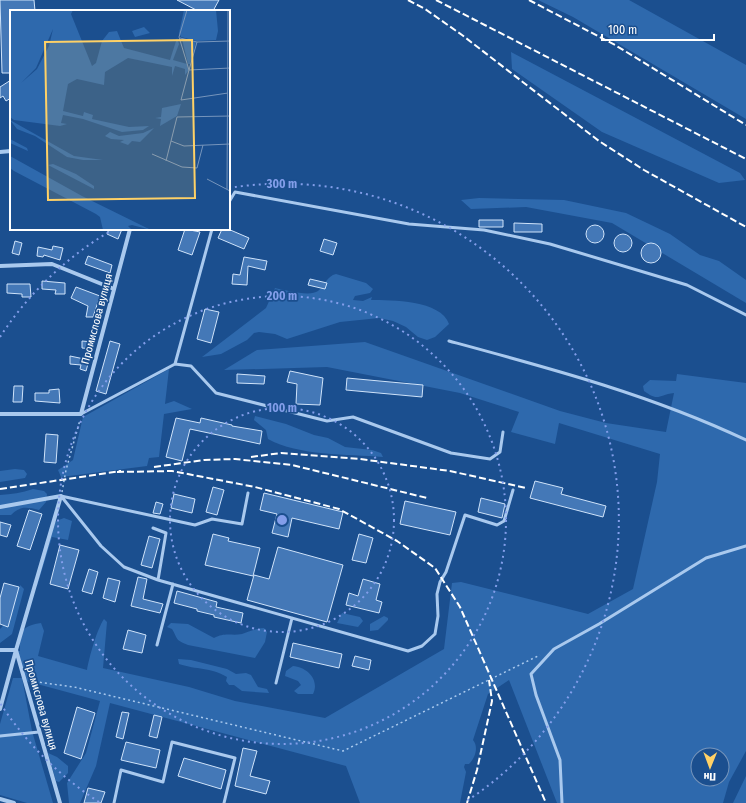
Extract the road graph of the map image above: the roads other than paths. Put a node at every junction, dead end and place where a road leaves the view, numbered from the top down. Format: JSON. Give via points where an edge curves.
{"nodes":[{"id":1,"x":10,"y":151,"type":"edge"},
{"id":2,"x":0,"y":152,"type":"edge"},
{"id":3,"x":230,"y":200,"type":"edge"},
{"id":4,"x":130,"y":230,"type":"edge"},
{"id":5,"x":212,"y":230,"type":"edge"},
{"id":6,"x":0,"y":266,"type":"edge"},
{"id":7,"x":114,"y":289,"type":"junction"},
{"id":8,"x":746,"y":315,"type":"edge"},
{"id":9,"x":449,"y":340,"type":"dead end"},
{"id":10,"x":175,"y":364,"type":"junction"},
{"id":11,"x":0,"y":414,"type":"edge"},
{"id":12,"x":81,"y":414,"type":"junction"},
{"id":13,"x":503,"y":432,"type":"dead end"},
{"id":14,"x":746,"y":440,"type":"edge"},
{"id":15,"x":513,"y":490,"type":"dead end"},
{"id":16,"x":248,"y":493,"type":"dead end"},
{"id":17,"x":61,"y":496,"type":"junction"},
{"id":18,"x":0,"y":507,"type":"edge"},
{"id":19,"x":153,"y":528,"type":"dead end"},
{"id":20,"x":746,"y":546,"type":"edge"},
{"id":21,"x":158,"y":580,"type":"junction"},
{"id":22,"x":173,"y":584,"type":"junction"},
{"id":23,"x":292,"y":618,"type":"junction"},
{"id":24,"x":157,"y":645,"type":"dead end"},
{"id":25,"x":0,"y":650,"type":"edge"},
{"id":26,"x":16,"y":650,"type":"junction"},
{"id":27,"x":276,"y":684,"type":"dead end"},
{"id":28,"x":0,"y":709,"type":"edge"},
{"id":29,"x":39,"y":732,"type":"junction"},
{"id":30,"x":0,"y":736,"type":"edge"},
{"id":31,"x":0,"y":799,"type":"edge"},
{"id":32,"x":14,"y":803,"type":"edge"},
{"id":33,"x":60,"y":803,"type":"edge"},
{"id":34,"x":114,"y":803,"type":"edge"},
{"id":35,"x":224,"y":803,"type":"edge"},
{"id":36,"x":562,"y":803,"type":"edge"}],
"edges":[{"from":1,"to":2,"type":"street"},
{"from":3,"to":8,"type":"lane","via":[[235,192],[409,224],[484,230],[550,244],[687,285]]},
{"from":4,"to":7,"type":"street","name":"Промислова вулиця"},
{"from":5,"to":10,"type":"lane"},
{"from":6,"to":7,"type":"street","via":[[52,264]]},
{"from":7,"to":12,"type":"street","name":"Промислова вулиця"},
{"from":9,"to":14,"type":"lane","via":[[583,378],[661,405]]},
{"from":10,"to":12,"type":"lane"},
{"from":10,"to":13,"type":"lane","via":[[191,366],[216,393],[327,421],[354,417],[451,453],[490,459],[500,452]]},
{"from":11,"to":12,"type":"street"},
{"from":15,"to":23,"type":"lane","via":[[504,521],[496,525],[465,515],[446,572],[440,582],[435,634],[422,646],[408,651]]},
{"from":16,"to":17,"type":"lane","via":[[242,524],[212,520],[195,525]]},
{"from":17,"to":18,"type":"street"},
{"from":17,"to":21,"type":"lane","via":[[101,546],[124,567]]},
{"from":17,"to":26,"type":"street","name":"Промислова вулиця"},
{"from":19,"to":21,"type":"lane","via":[[166,533]]},
{"from":20,"to":36,"type":"lane","via":[[706,558],[554,649],[532,674],[536,695],[560,760]]},
{"from":21,"to":22,"type":"lane"},
{"from":22,"to":23,"type":"lane"},
{"from":22,"to":24,"type":"lane"},
{"from":23,"to":27,"type":"lane"},
{"from":25,"to":26,"type":"street"},
{"from":26,"to":28,"type":"street"},
{"from":26,"to":29,"type":"street","name":"Промислова вулиця"},
{"from":29,"to":30,"type":"lane"},
{"from":29,"to":33,"type":"street","name":"Промислова вулиця"},
{"from":31,"to":32,"type":"street"},
{"from":34,"to":35,"type":"lane","via":[[121,770],[163,782],[172,742],[235,758]]}]}
